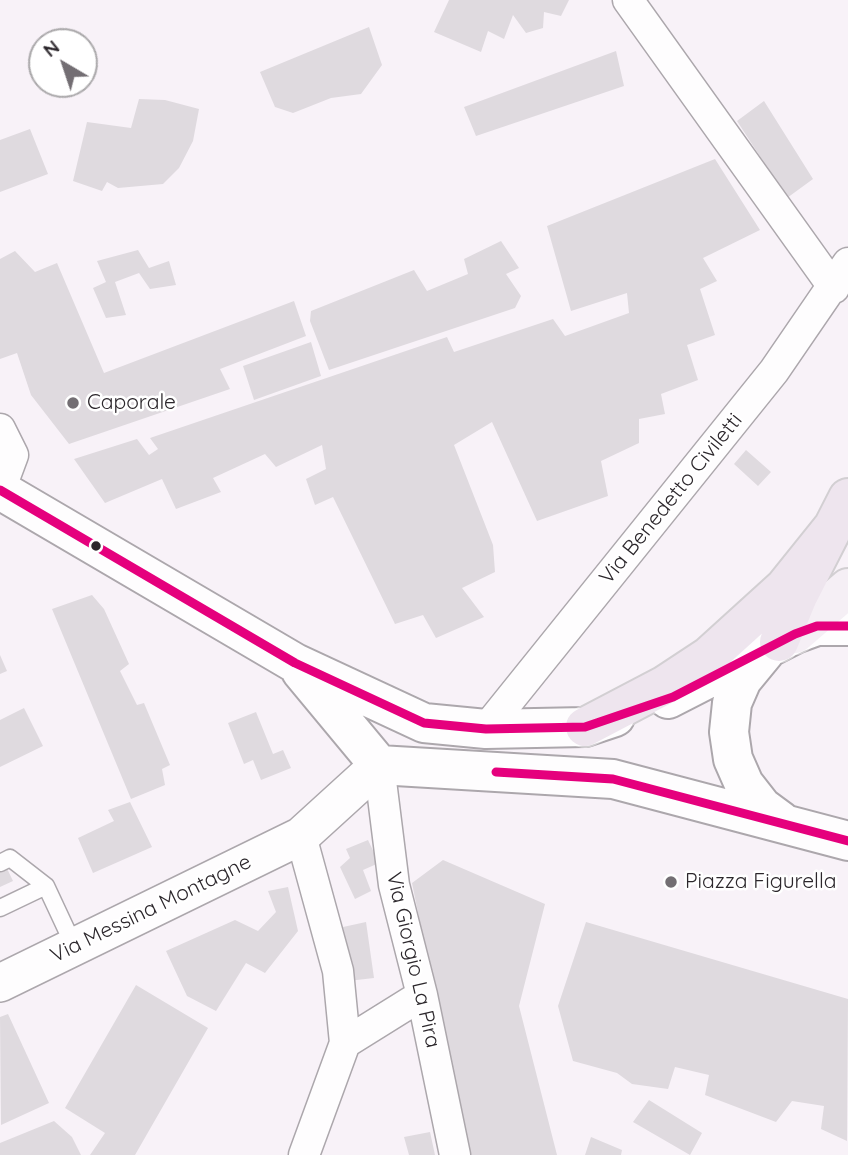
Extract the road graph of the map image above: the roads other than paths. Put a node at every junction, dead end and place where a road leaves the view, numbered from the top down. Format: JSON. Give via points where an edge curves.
{"nodes":[{"id":1,"x":628,"y":0,"type":"edge"},
{"id":2,"x":841,"y":275,"type":"edge"},
{"id":3,"x":0,"y":429,"type":"edge"},
{"id":4,"x":0,"y":490,"type":"edge"},
{"id":5,"x":841,"y":512,"type":"edge"},
{"id":6,"x":848,"y":588,"type":"edge"},
{"id":7,"x":848,"y":626,"type":"edge"},
{"id":8,"x":782,"y":641,"type":"junction"},
{"id":9,"x":295,"y":663,"type":"junction"},
{"id":10,"x":424,"y":723,"type":"junction"},
{"id":11,"x":585,"y":727,"type":"junction"},
{"id":12,"x":486,"y":729,"type":"junction"},
{"id":13,"x":379,"y":765,"type":"junction"},
{"id":14,"x":793,"y":827,"type":"junction"},
{"id":15,"x":848,"y":834,"type":"edge"},
{"id":16,"x":301,"y":836,"type":"junction"},
{"id":17,"x":848,"y":841,"type":"edge"},
{"id":18,"x":0,"y":863,"type":"edge"},
{"id":19,"x":46,"y":886,"type":"junction"},
{"id":20,"x":0,"y":908,"type":"edge"},
{"id":21,"x":74,"y":946,"type":"junction"},
{"id":22,"x":0,"y":983,"type":"edge"},
{"id":23,"x":422,"y":995,"type":"junction"},
{"id":24,"x":345,"y":1043,"type":"junction"},
{"id":25,"x":304,"y":1155,"type":"edge"},
{"id":26,"x":455,"y":1155,"type":"edge"}],
"edges":[{"from":1,"to":2,"type":"street"},
{"from":2,"to":12,"type":"street","name":"Via Benedetto Civiletti","via":[[774,372]]},
{"from":3,"to":4,"type":"street","via":[[13,455]]},
{"from":4,"to":9,"type":"main road"},
{"from":5,"to":8,"type":"highway","via":[[798,596]]},
{"from":5,"to":11,"type":"highway","via":[[785,587],[709,656]]},
{"from":6,"to":8,"type":"main road"},
{"from":7,"to":8,"type":"main road","via":[[817,626]]},
{"from":8,"to":11,"type":"main road","via":[[673,697]]},
{"from":8,"to":14,"type":"main road","via":[[741,680],[732,703],[729,732],[733,759],[744,785],[762,807]]},
{"from":9,"to":10,"type":"main road"},
{"from":9,"to":13,"type":"main road"},
{"from":10,"to":12,"type":"main road"},
{"from":10,"to":13,"type":"main road"},
{"from":11,"to":12,"type":"main road"},
{"from":13,"to":14,"type":"main road","via":[[612,779]]},
{"from":13,"to":16,"type":"street","name":"Via Messina Montagne"},
{"from":13,"to":23,"type":"street","name":"Via Giorgio La Pira","via":[[394,885]]},
{"from":14,"to":15,"type":"main road","via":[[830,836]]},
{"from":14,"to":17,"type":"main road"},
{"from":16,"to":21,"type":"street","name":"Via Messina Montagne"},
{"from":16,"to":24,"type":"street","via":[[338,971]]},
{"from":18,"to":19,"type":"lane","via":[[10,858]]},
{"from":19,"to":20,"type":"lane"},
{"from":19,"to":21,"type":"lane"},
{"from":21,"to":22,"type":"street","name":"Via Messina Montagne"},
{"from":23,"to":24,"type":"street"},
{"from":23,"to":26,"type":"street","name":"Via Giorgio La Pira"},
{"from":24,"to":25,"type":"street"}]}
